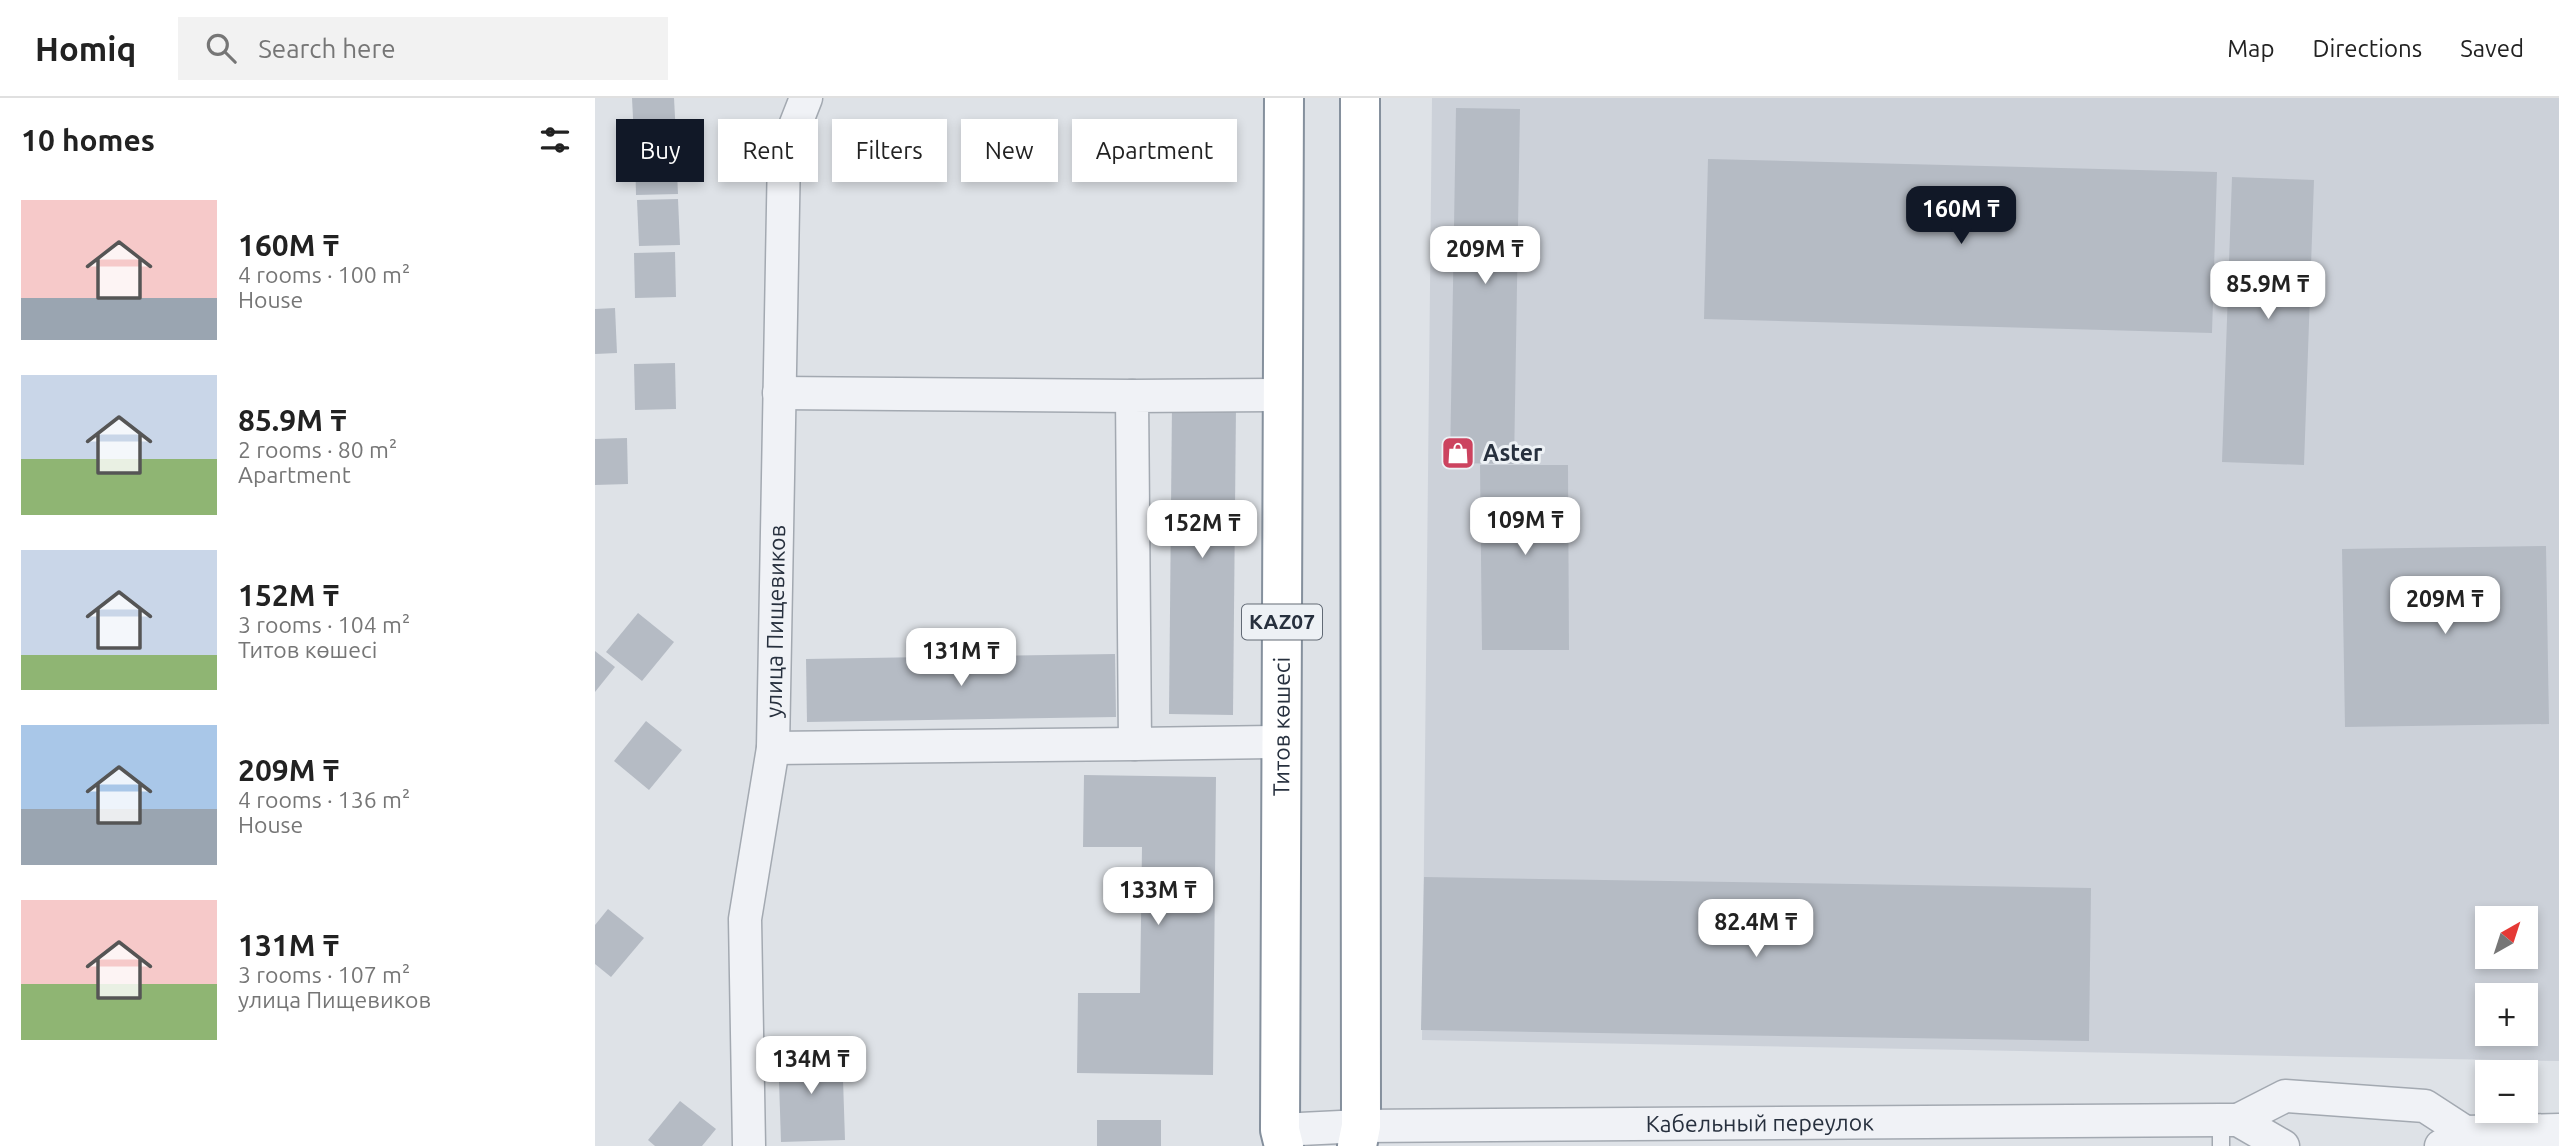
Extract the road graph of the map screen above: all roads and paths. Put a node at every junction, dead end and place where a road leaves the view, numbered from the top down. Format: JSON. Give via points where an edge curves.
{"nodes":[{"id":1,"x":806,"y":98,"type":"edge"},
{"id":2,"x":1284,"y":98,"type":"edge"},
{"id":3,"x":1360,"y":98,"type":"edge"},
{"id":4,"x":779,"y":393,"type":"junction"},
{"id":5,"x":1282,"y":394,"type":"junction"},
{"id":6,"x":1132,"y":396,"type":"junction"},
{"id":7,"x":1282,"y":742,"type":"junction"},
{"id":8,"x":1135,"y":744,"type":"junction"},
{"id":9,"x":773,"y":748,"type":"junction"},
{"id":10,"x":2227,"y":1129,"type":"edge"},
{"id":11,"x":2559,"y":1130,"type":"edge"},
{"id":12,"x":1540,"y":1135,"type":"edge"},
{"id":13,"x":1359,"y":1136,"type":"edge"},
{"id":14,"x":1282,"y":1138,"type":"edge"},
{"id":15,"x":2453,"y":1139,"type":"edge"},
{"id":16,"x":749,"y":1146,"type":"edge"},
{"id":17,"x":2283,"y":1146,"type":"edge"}],
"edges":[{"from":1,"to":4,"type":"street","name":"улица Пищевиков","via":[[784,154]]},
{"from":2,"to":5,"type":"highway","name":"Титов көшесі","number":"KAZ07"},
{"from":3,"to":13,"type":"highway"},
{"from":4,"to":6,"type":"street"},
{"from":4,"to":9,"type":"street","name":"улица Пищевиков"},
{"from":5,"to":6,"type":"street"},
{"from":5,"to":7,"type":"highway","name":"Титов көшесі","number":"KAZ07"},
{"from":6,"to":8,"type":"street"},
{"from":7,"to":8,"type":"street"},
{"from":7,"to":14,"type":"highway","name":"Титов көшесі","number":"KAZ07"},
{"from":8,"to":9,"type":"street"},
{"from":9,"to":16,"type":"street","name":"улица Пищевиков","via":[[745,919]]},
{"from":10,"to":12,"type":"street","name":"Кабельный переулок"},
{"from":10,"to":15,"type":"street","name":"Кабельный переулок","via":[[2285,1096],[2425,1106]]},
{"from":10,"to":17,"type":"street"},
{"from":11,"to":15,"type":"street","name":"Кабельный переулок"},
{"from":12,"to":13,"type":"street","name":"Кабельный переулок"},
{"from":13,"to":14,"type":"street","name":"Кабельный переулок"}]}
